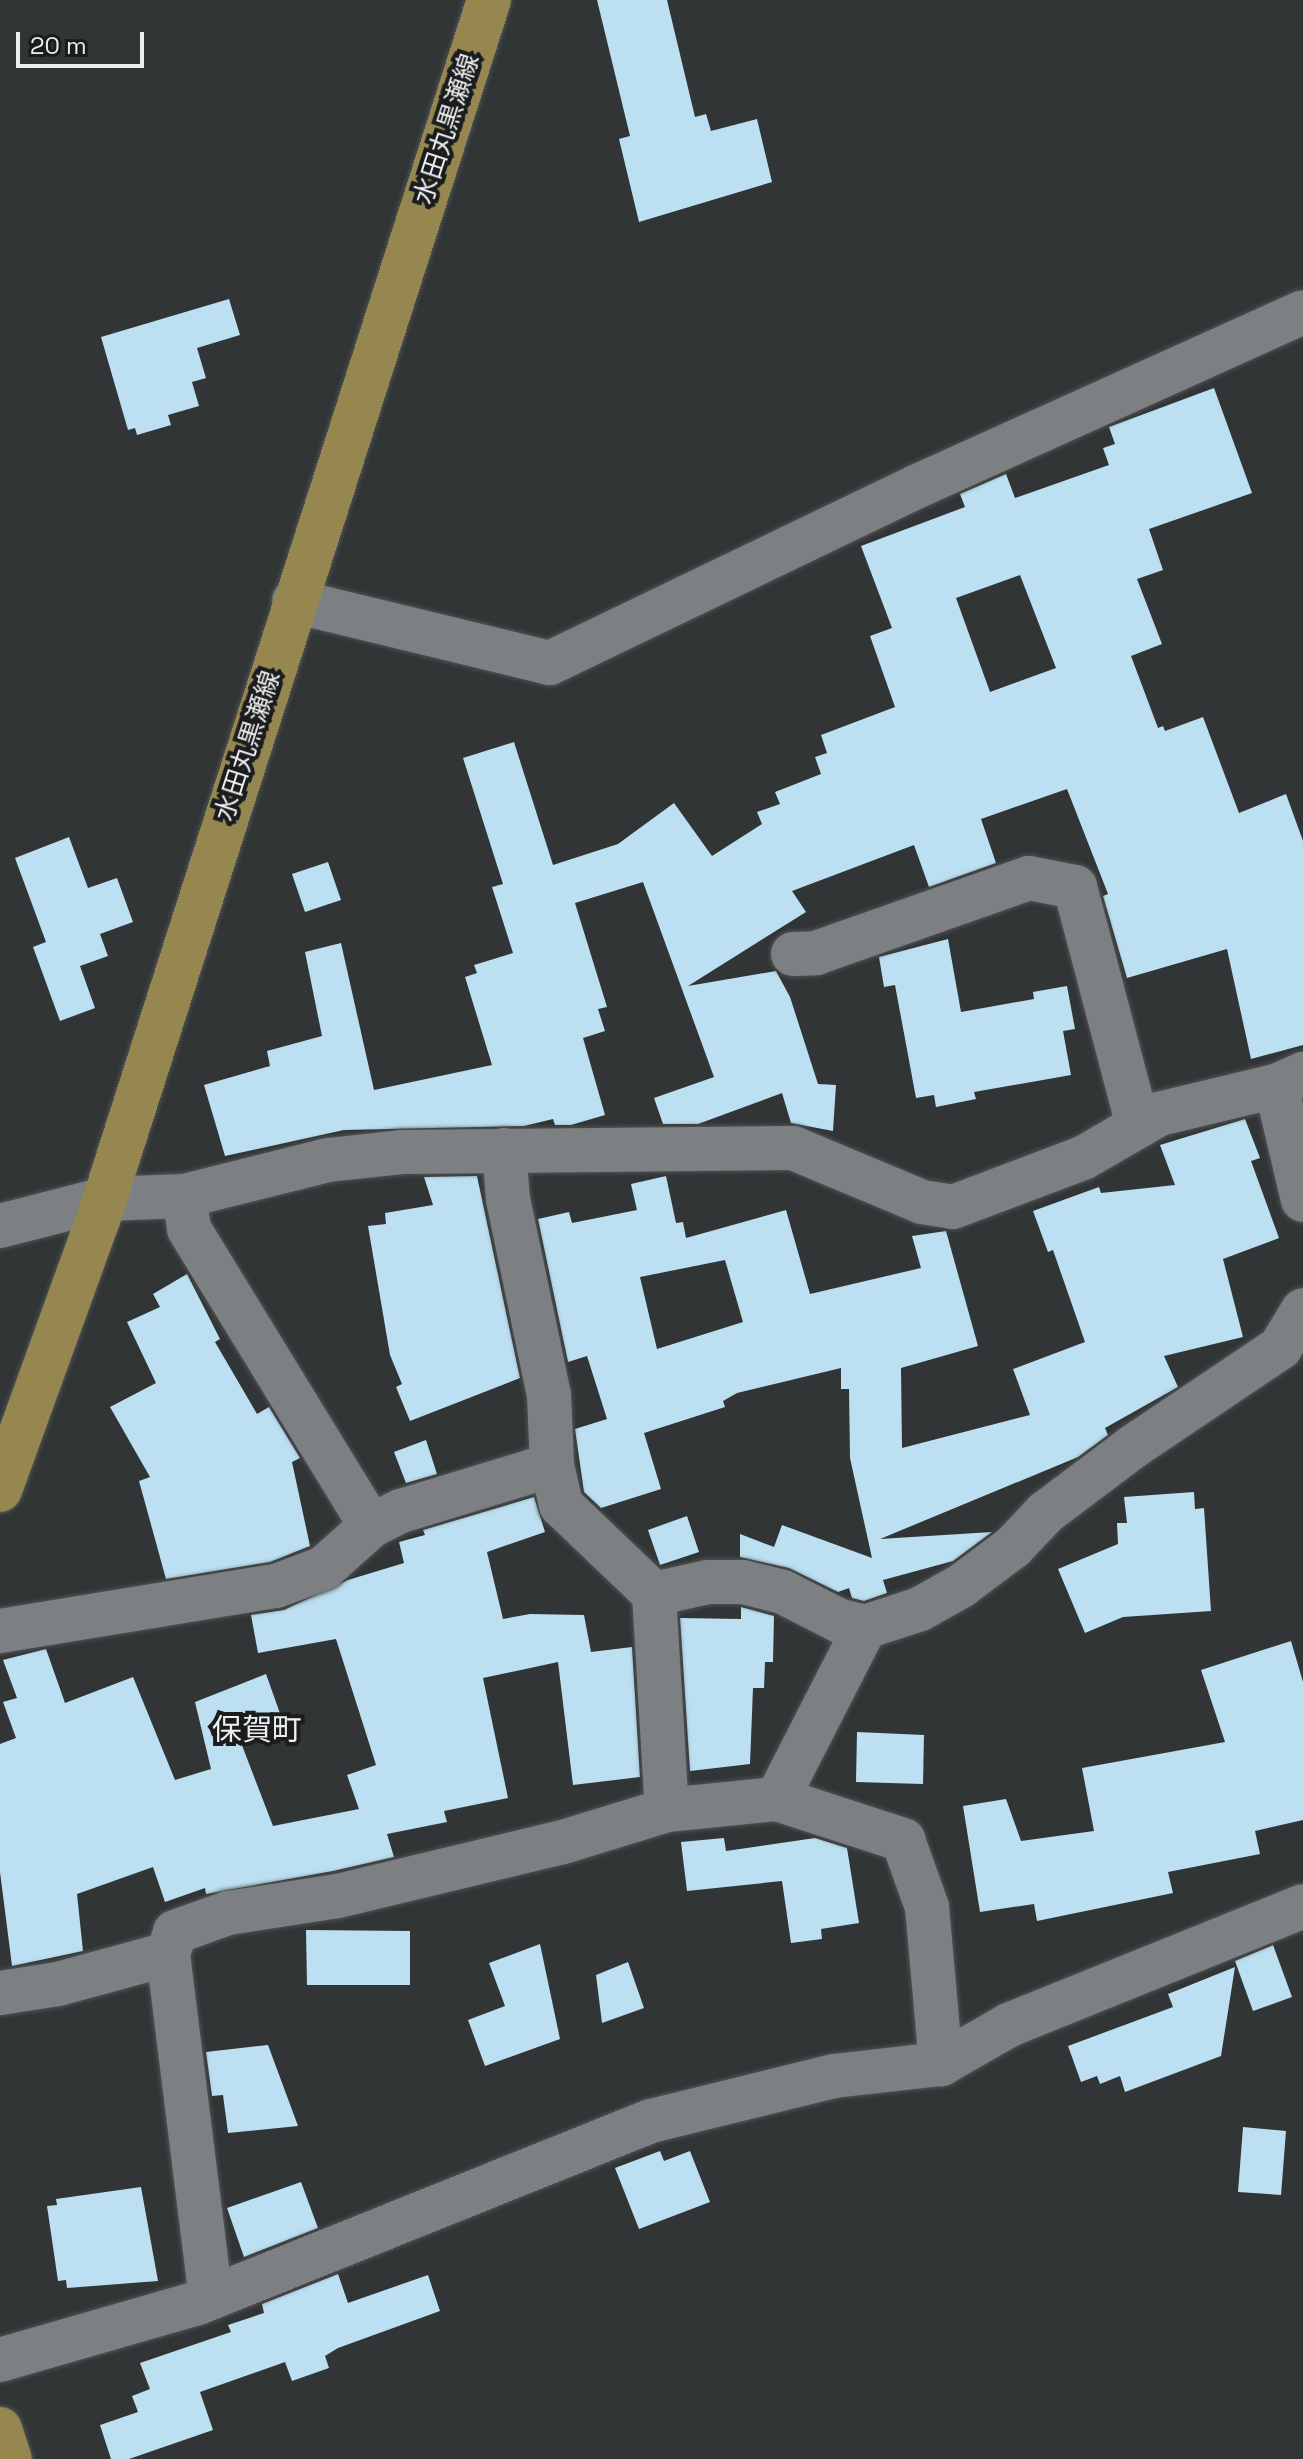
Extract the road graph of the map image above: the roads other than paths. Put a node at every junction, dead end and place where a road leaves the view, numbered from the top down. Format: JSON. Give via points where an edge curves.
{"nodes":[{"id":1,"x":489,"y":0,"type":"edge"},
{"id":2,"x":1303,"y":312,"type":"edge"},
{"id":3,"x":294,"y":601,"type":"junction"},
{"id":4,"x":793,"y":954,"type":"dead end"},
{"id":5,"x":1290,"y":1080,"type":"edge"},
{"id":6,"x":1138,"y":1126,"type":"junction"},
{"id":7,"x":504,"y":1150,"type":"junction"},
{"id":8,"x":184,"y":1196,"type":"junction"},
{"id":9,"x":105,"y":1199,"type":"junction"},
{"id":10,"x":1303,"y":1200,"type":"edge"},
{"id":11,"x":0,"y":1226,"type":"edge"},
{"id":12,"x":1300,"y":1326,"type":"edge"},
{"id":13,"x":552,"y":1465,"type":"junction"},
{"id":14,"x":0,"y":1490,"type":"edge"},
{"id":15,"x":371,"y":1526,"type":"junction"},
{"id":16,"x":654,"y":1594,"type":"junction"},
{"id":17,"x":865,"y":1627,"type":"junction"},
{"id":18,"x":0,"y":1631,"type":"edge"},
{"id":19,"x":777,"y":1799,"type":"junction"},
{"id":20,"x":667,"y":1810,"type":"junction"},
{"id":21,"x":1303,"y":1906,"type":"edge"},
{"id":22,"x":168,"y":1954,"type":"junction"},
{"id":23,"x":0,"y":1993,"type":"edge"},
{"id":24,"x":941,"y":2064,"type":"junction"},
{"id":25,"x":211,"y":2297,"type":"junction"},
{"id":26,"x":0,"y":2360,"type":"edge"},
{"id":27,"x":0,"y":2429,"type":"edge"},
{"id":28,"x":10,"y":2459,"type":"edge"}],
"edges":[{"from":1,"to":3,"type":"main road","name":"水田丸黒瀬線"},
{"from":2,"to":3,"type":"street","via":[[918,486],[550,663]]},
{"from":3,"to":9,"type":"main road","name":"水田丸黒瀬線"},
{"from":4,"to":6,"type":"street","via":[[816,953],[1029,878],[1075,887]]},
{"from":5,"to":6,"type":"street","via":[[1159,1114]]},
{"from":5,"to":10,"type":"street"},
{"from":6,"to":7,"type":"street","via":[[1083,1158],[953,1207],[922,1202],[793,1148]]},
{"from":7,"to":8,"type":"street","via":[[328,1160]]},
{"from":7,"to":13,"type":"street","via":[[508,1199],[549,1395]]},
{"from":8,"to":9,"type":"street"},
{"from":8,"to":15,"type":"street","via":[[189,1229]]},
{"from":9,"to":11,"type":"street"},
{"from":9,"to":14,"type":"main road","name":"水田丸黒瀬線"},
{"from":12,"to":17,"type":"street","via":[[1280,1348],[1134,1446],[961,1586],[920,1609]]},
{"from":13,"to":15,"type":"street","via":[[401,1511]]},
{"from":13,"to":16,"type":"street","via":[[561,1505]]},
{"from":15,"to":18,"type":"street","via":[[324,1568],[276,1586]]},
{"from":16,"to":17,"type":"street","via":[[708,1582],[743,1582],[783,1592],[840,1621]]},
{"from":16,"to":20,"type":"street"},
{"from":17,"to":19,"type":"street"},
{"from":19,"to":20,"type":"street"},
{"from":19,"to":24,"type":"street","via":[[903,1840],[927,1907]]},
{"from":20,"to":22,"type":"street","via":[[563,1842],[338,1896],[187,1924],[175,1932]]},
{"from":21,"to":24,"type":"street","via":[[1009,2025]]},
{"from":22,"to":23,"type":"street"},
{"from":22,"to":25,"type":"street"},
{"from":24,"to":25,"type":"street","via":[[834,2076],[651,2121]]},
{"from":25,"to":26,"type":"street"},
{"from":27,"to":28,"type":"main road"}]}
